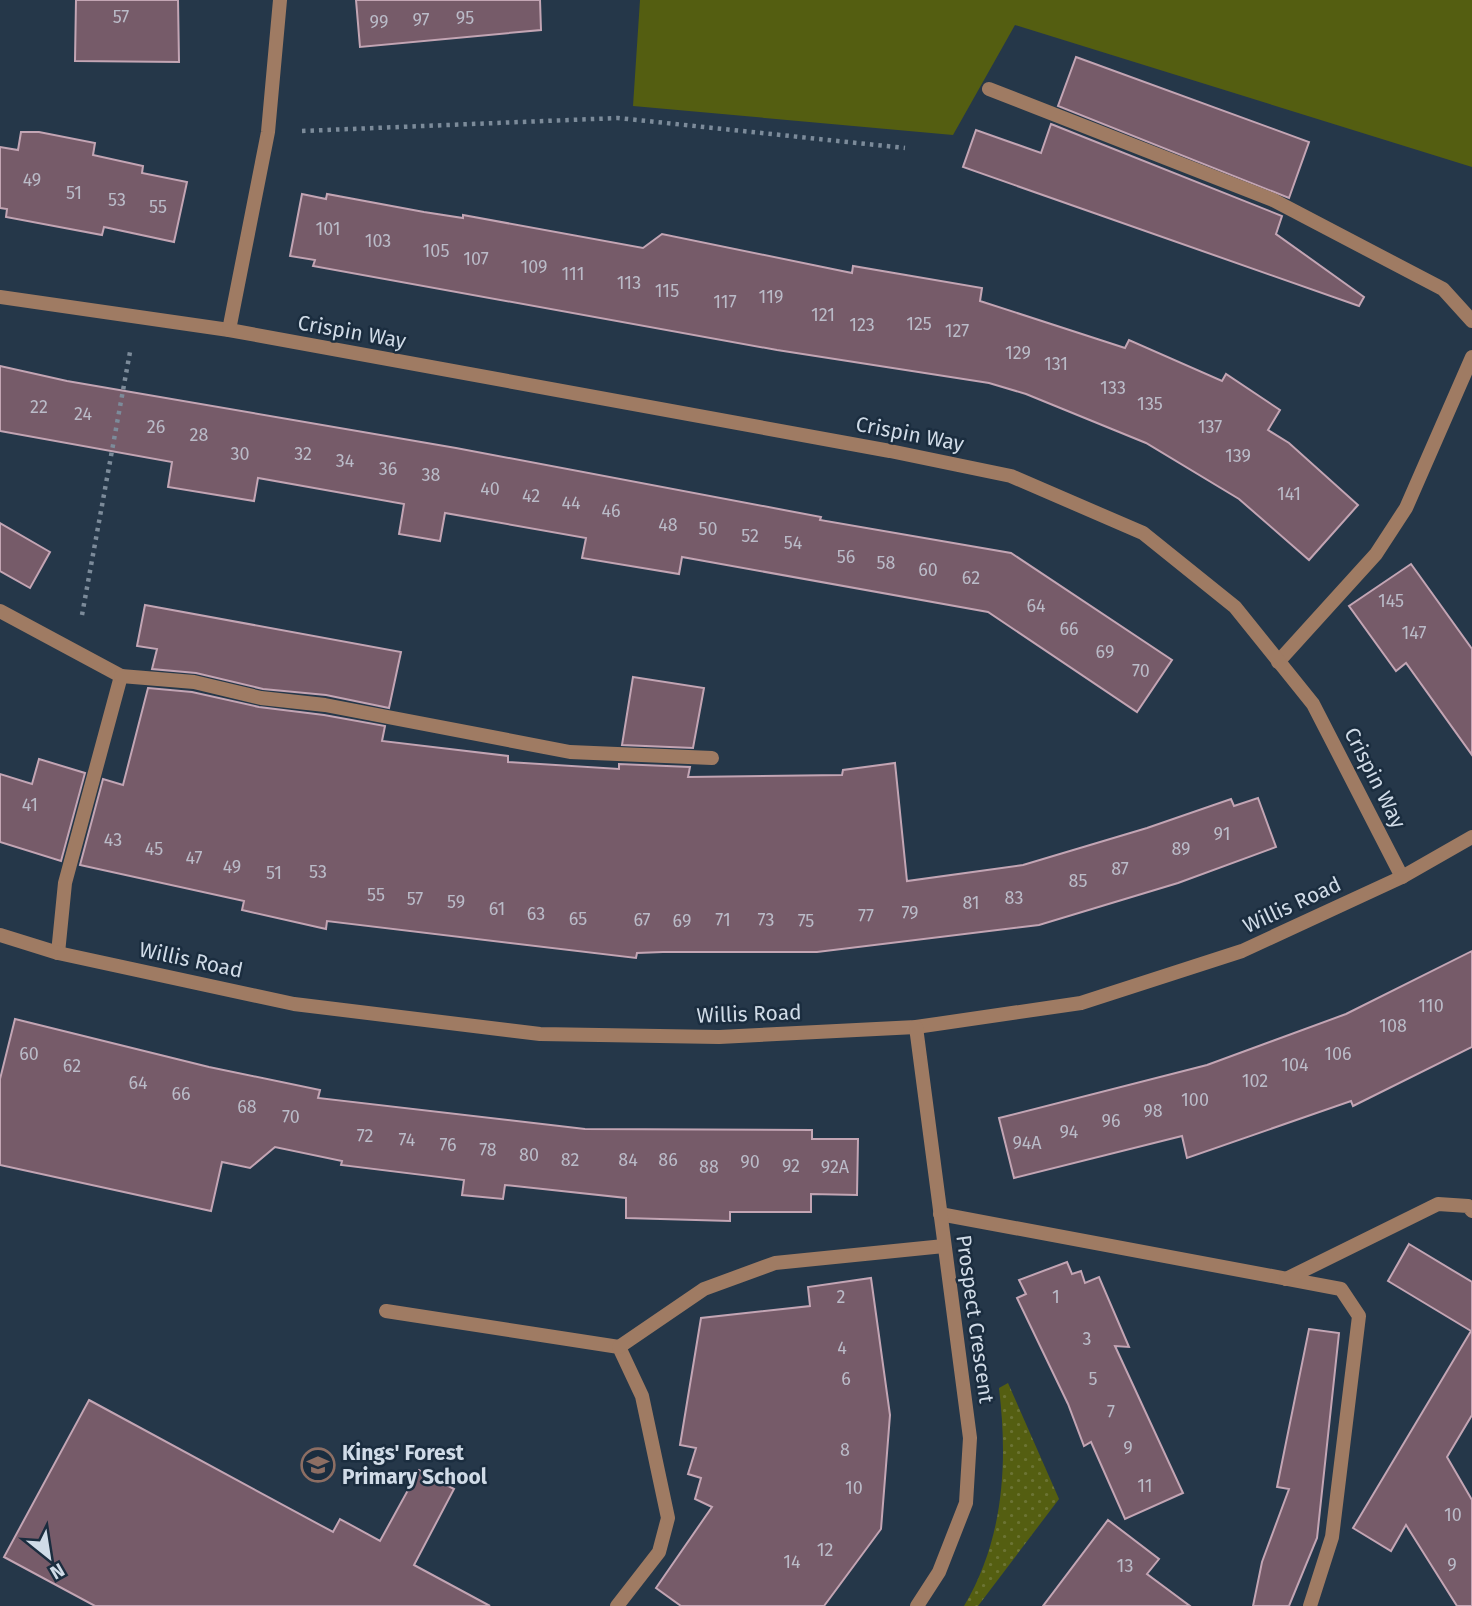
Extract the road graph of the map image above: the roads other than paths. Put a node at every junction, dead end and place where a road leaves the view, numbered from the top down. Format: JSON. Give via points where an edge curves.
{"nodes":[{"id":1,"x":280,"y":0,"type":"edge"},
{"id":2,"x":989,"y":89,"type":"dead end"},
{"id":3,"x":0,"y":297,"type":"edge"},
{"id":4,"x":1472,"y":321,"type":"edge"},
{"id":5,"x":229,"y":330,"type":"junction"},
{"id":6,"x":1472,"y":357,"type":"edge"},
{"id":7,"x":0,"y":611,"type":"edge"},
{"id":8,"x":1278,"y":662,"type":"junction"},
{"id":9,"x":121,"y":676,"type":"junction"},
{"id":10,"x":712,"y":758,"type":"dead end"},
{"id":11,"x":1472,"y":837,"type":"edge"},
{"id":12,"x":1402,"y":877,"type":"junction"},
{"id":13,"x":0,"y":935,"type":"edge"},
{"id":14,"x":58,"y":953,"type":"junction"},
{"id":15,"x":916,"y":1027,"type":"junction"},
{"id":16,"x":1472,"y":1211,"type":"edge"},
{"id":17,"x":940,"y":1214,"type":"junction"},
{"id":18,"x":944,"y":1247,"type":"junction"},
{"id":19,"x":1286,"y":1279,"type":"junction"},
{"id":20,"x":386,"y":1311,"type":"dead end"},
{"id":21,"x":619,"y":1346,"type":"junction"},
{"id":22,"x":617,"y":1606,"type":"edge"},
{"id":23,"x":917,"y":1606,"type":"edge"},
{"id":24,"x":1311,"y":1606,"type":"edge"}],
"edges":[{"from":1,"to":5,"type":"street","via":[[268,132]]},
{"from":2,"to":4,"type":"street","via":[[1273,200],[1443,289]]},
{"from":3,"to":5,"type":"street","name":"Crispin Way"},
{"from":5,"to":8,"type":"street","name":"Crispin Way","via":[[1011,476],[1143,533],[1235,607]]},
{"from":6,"to":8,"type":"street","via":[[1406,508],[1376,554]]},
{"from":7,"to":9,"type":"street"},
{"from":8,"to":12,"type":"street","name":"Crispin Way","via":[[1313,705]]},
{"from":9,"to":10,"type":"street","via":[[194,682],[570,752]]},
{"from":9,"to":14,"type":"street","via":[[65,883]]},
{"from":11,"to":12,"type":"street","name":"Willis Road"},
{"from":12,"to":15,"type":"street","name":"Willis Road","via":[[1242,951],[1082,1003]]},
{"from":13,"to":14,"type":"street","name":"Willis Road"},
{"from":14,"to":15,"type":"street","name":"Willis Road","via":[[294,1004],[540,1034],[719,1037]]},
{"from":15,"to":17,"type":"street","name":"Prospect Crescent"},
{"from":16,"to":19,"type":"street","via":[[1468,1206],[1438,1204]]},
{"from":17,"to":18,"type":"street","name":"Prospect Crescent"},
{"from":17,"to":19,"type":"street"},
{"from":18,"to":21,"type":"street","via":[[775,1263],[704,1289]]},
{"from":18,"to":23,"type":"street","name":"Prospect Crescent","via":[[970,1438],[966,1503],[939,1572]]},
{"from":19,"to":24,"type":"street","via":[[1341,1290],[1359,1316],[1332,1537]]},
{"from":20,"to":21,"type":"street"},
{"from":21,"to":22,"type":"street","via":[[642,1396],[667,1518],[659,1552]]}]}
